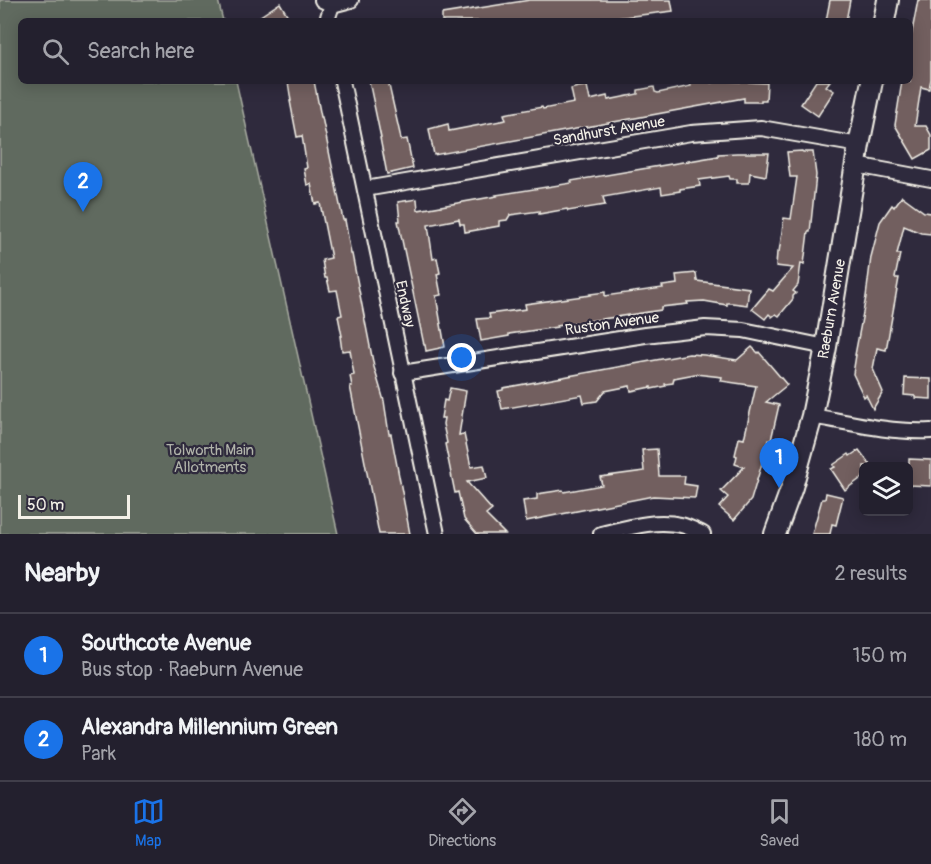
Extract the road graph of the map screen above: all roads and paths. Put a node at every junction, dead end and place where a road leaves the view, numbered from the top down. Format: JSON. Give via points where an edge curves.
{"nodes":[{"id":1,"x":351,"y":0,"type":"edge"},
{"id":2,"x":888,"y":0,"type":"edge"},
{"id":3,"x":327,"y":3,"type":"edge"},
{"id":4,"x":328,"y":18,"type":"edge"},
{"id":5,"x":885,"y":18,"type":"edge"},
{"id":6,"x":343,"y":84,"type":"edge"},
{"id":7,"x":871,"y":84,"type":"edge"},
{"id":8,"x":859,"y":145,"type":"junction"},
{"id":9,"x":856,"y":165,"type":"junction"},
{"id":10,"x":931,"y":179,"type":"edge"},
{"id":11,"x":365,"y":189,"type":"junction"},
{"id":12,"x":826,"y":348,"type":"junction"},
{"id":13,"x":402,"y":373,"type":"junction"},
{"id":14,"x":812,"y":416,"type":"junction"},
{"id":15,"x":931,"y":431,"type":"edge"},
{"id":16,"x":437,"y":534,"type":"edge"},
{"id":17,"x":601,"y":534,"type":"edge"},
{"id":18,"x":703,"y":534,"type":"edge"},
{"id":19,"x":776,"y":534,"type":"edge"}],
"edges":[{"from":1,"to":3,"type":"street"},
{"from":2,"to":5,"type":"street"},
{"from":3,"to":4,"type":"street"},
{"from":6,"to":11,"type":"street","name":"Endway"},
{"from":7,"to":8,"type":"street","name":"Raeburn Avenue"},
{"from":8,"to":9,"type":"street","name":"Raeburn Avenue"},
{"from":8,"to":11,"type":"street","name":"Sandhurst Avenue","via":[[761,128],[691,133]]},
{"from":9,"to":10,"type":"street"},
{"from":9,"to":12,"type":"street","name":"Raeburn Avenue"},
{"from":11,"to":13,"type":"street","name":"Endway"},
{"from":12,"to":13,"type":"street","name":"Ruston Avenue","via":[[743,330],[705,328]]},
{"from":12,"to":14,"type":"street","name":"Raeburn Avenue"},
{"from":13,"to":16,"type":"street","name":"Endway"},
{"from":14,"to":15,"type":"street","via":[[880,428]]},
{"from":14,"to":19,"type":"street","name":"Raeburn Avenue"},
{"from":17,"to":18,"type":"street","via":[[649,523],[684,526]]}]}
